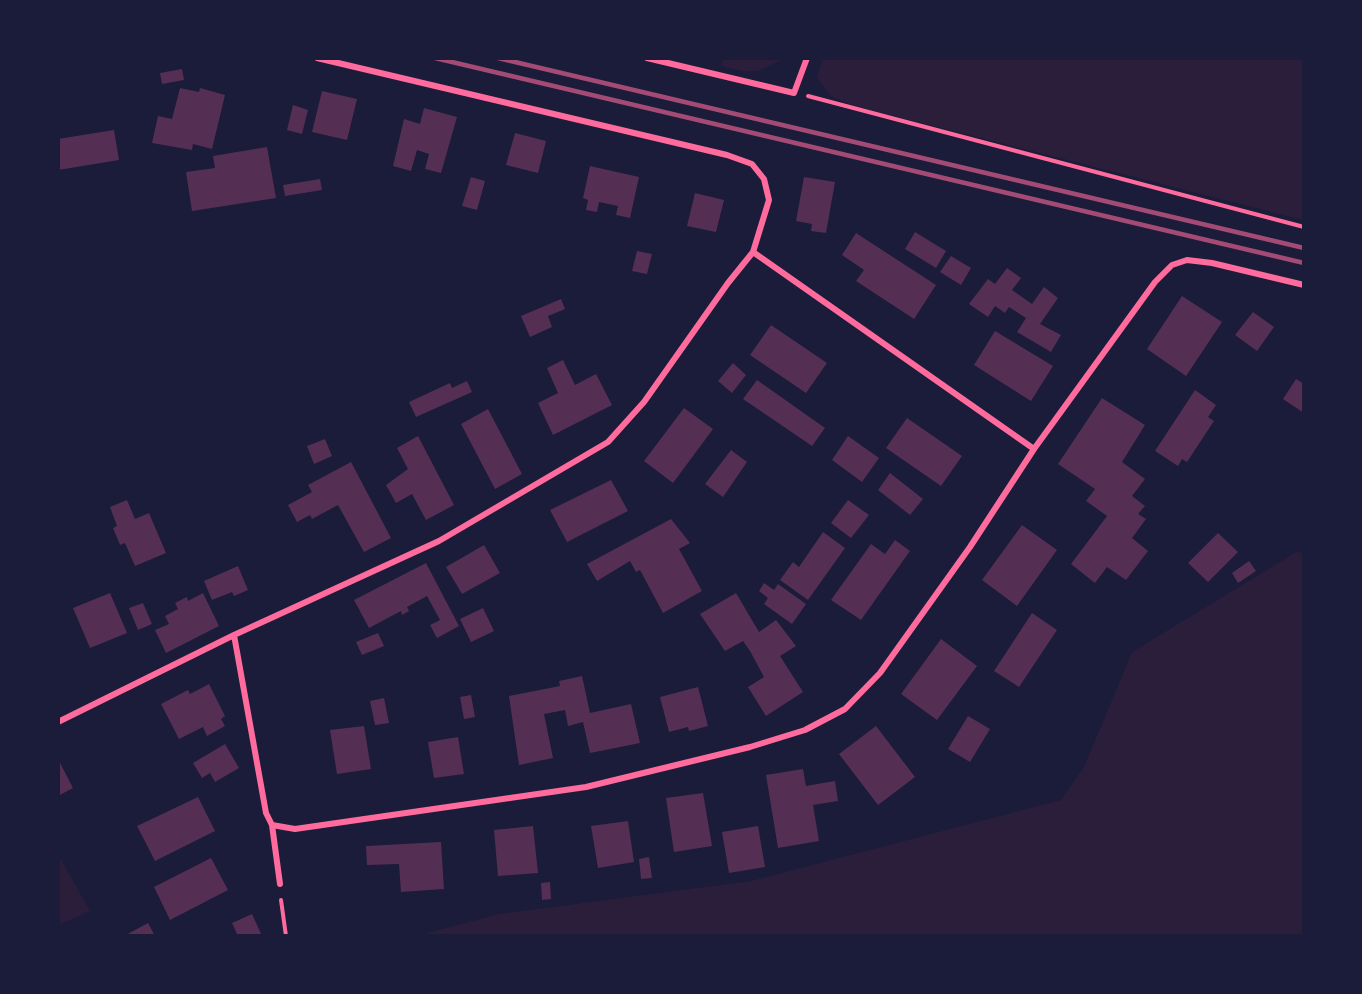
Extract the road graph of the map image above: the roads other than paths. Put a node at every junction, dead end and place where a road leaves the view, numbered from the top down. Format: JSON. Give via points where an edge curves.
{"nodes":[{"id":1,"x":317,"y":58,"type":"edge"},
{"id":2,"x":647,"y":58,"type":"edge"},
{"id":3,"x":807,"y":58,"type":"edge"},
{"id":4,"x":753,"y":252,"type":"junction"},
{"id":5,"x":1304,"y":285,"type":"edge"},
{"id":6,"x":1034,"y":449,"type":"junction"},
{"id":7,"x":234,"y":635,"type":"junction"},
{"id":8,"x":58,"y":722,"type":"edge"},
{"id":9,"x":272,"y":825,"type":"junction"},
{"id":10,"x":280,"y":884,"type":"road end"}],
"edges":[{"from":1,"to":4,"type":"street","via":[[752,164],[764,179],[769,200]]},
{"from":2,"to":3,"type":"street","via":[[794,93]]},
{"from":4,"to":6,"type":"street"},
{"from":4,"to":7,"type":"street","via":[[644,402],[608,442],[439,542]]},
{"from":5,"to":6,"type":"street","via":[[1212,263],[1187,260],[1172,265],[1155,282]]},
{"from":6,"to":9,"type":"street","via":[[880,673],[845,709],[805,730],[586,788],[295,829]]},
{"from":7,"to":8,"type":"street"},
{"from":7,"to":9,"type":"street"},
{"from":9,"to":10,"type":"street"}]}
